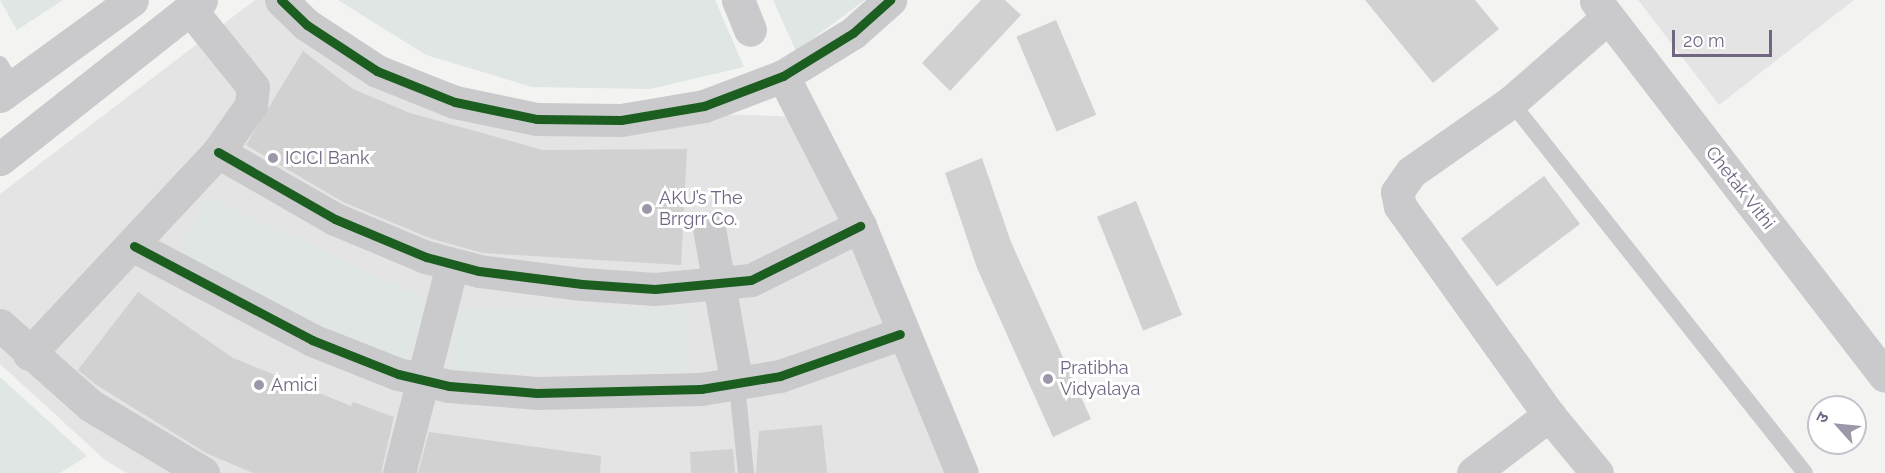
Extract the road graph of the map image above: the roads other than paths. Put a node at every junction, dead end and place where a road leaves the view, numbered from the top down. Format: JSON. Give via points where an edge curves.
{"nodes":[{"id":1,"x":132,"y":0,"type":"edge"},
{"id":2,"x":281,"y":0,"type":"edge"},
{"id":3,"x":738,"y":0,"type":"edge"},
{"id":4,"x":890,"y":0,"type":"edge"},
{"id":5,"x":195,"y":4,"type":"edge"},
{"id":6,"x":1602,"y":9,"type":"edge"},
{"id":7,"x":750,"y":30,"type":"dead end"},
{"id":8,"x":783,"y":76,"type":"junction"},
{"id":9,"x":4,"y":82,"type":"edge"},
{"id":10,"x":1511,"y":102,"type":"junction"},
{"id":11,"x":218,"y":152,"type":"junction"},
{"id":12,"x":0,"y":159,"type":"edge"},
{"id":13,"x":860,"y":226,"type":"junction"},
{"id":14,"x":709,"y":228,"type":"dead end"},
{"id":15,"x":134,"y":246,"type":"junction"},
{"id":16,"x":452,"y":265,"type":"junction"},
{"id":17,"x":720,"y":287,"type":"junction"},
{"id":18,"x":0,"y":325,"type":"edge"},
{"id":19,"x":900,"y":334,"type":"junction"},
{"id":20,"x":29,"y":354,"type":"junction"},
{"id":21,"x":1885,"y":376,"type":"edge"},
{"id":22,"x":420,"y":381,"type":"junction"},
{"id":23,"x":737,"y":385,"type":"junction"},
{"id":24,"x":1549,"y":415,"type":"junction"},
{"id":25,"x":192,"y":471,"type":"edge"},
{"id":26,"x":399,"y":473,"type":"edge"},
{"id":27,"x":746,"y":473,"type":"edge"},
{"id":28,"x":962,"y":473,"type":"edge"},
{"id":29,"x":1473,"y":473,"type":"edge"},
{"id":30,"x":1597,"y":473,"type":"edge"},
{"id":31,"x":1805,"y":473,"type":"edge"}],
"edges":[{"from":1,"to":9,"type":"street"},
{"from":2,"to":8,"type":"street","via":[[307,25],[377,71],[455,102],[537,119],[621,120],[704,106]]},
{"from":3,"to":7,"type":"street"},
{"from":4,"to":8,"type":"street","via":[[853,33]]},
{"from":5,"to":11,"type":"street","via":[[255,95]]},
{"from":5,"to":12,"type":"street"},
{"from":6,"to":10,"type":"street"},
{"from":6,"to":21,"type":"street","name":"Chetak Vithi"},
{"from":8,"to":13,"type":"street"},
{"from":10,"to":24,"type":"street","via":[[1411,172],[1397,192],[1400,206]]},
{"from":10,"to":31,"type":"lane"},
{"from":11,"to":15,"type":"street"},
{"from":11,"to":16,"type":"street","via":[[335,219]]},
{"from":13,"to":17,"type":"street","via":[[781,269]]},
{"from":13,"to":19,"type":"street"},
{"from":14,"to":17,"type":"street"},
{"from":15,"to":20,"type":"street"},
{"from":15,"to":22,"type":"street","via":[[252,312]]},
{"from":16,"to":17,"type":"street","via":[[582,285]]},
{"from":16,"to":22,"type":"street"},
{"from":17,"to":23,"type":"street"},
{"from":18,"to":20,"type":"street"},
{"from":19,"to":23,"type":"street"},
{"from":19,"to":28,"type":"street"},
{"from":20,"to":25,"type":"street","via":[[90,405]]},
{"from":22,"to":23,"type":"street","via":[[537,393]]},
{"from":22,"to":26,"type":"street"},
{"from":23,"to":27,"type":"lane"},
{"from":24,"to":29,"type":"street"},
{"from":24,"to":30,"type":"street"}]}
